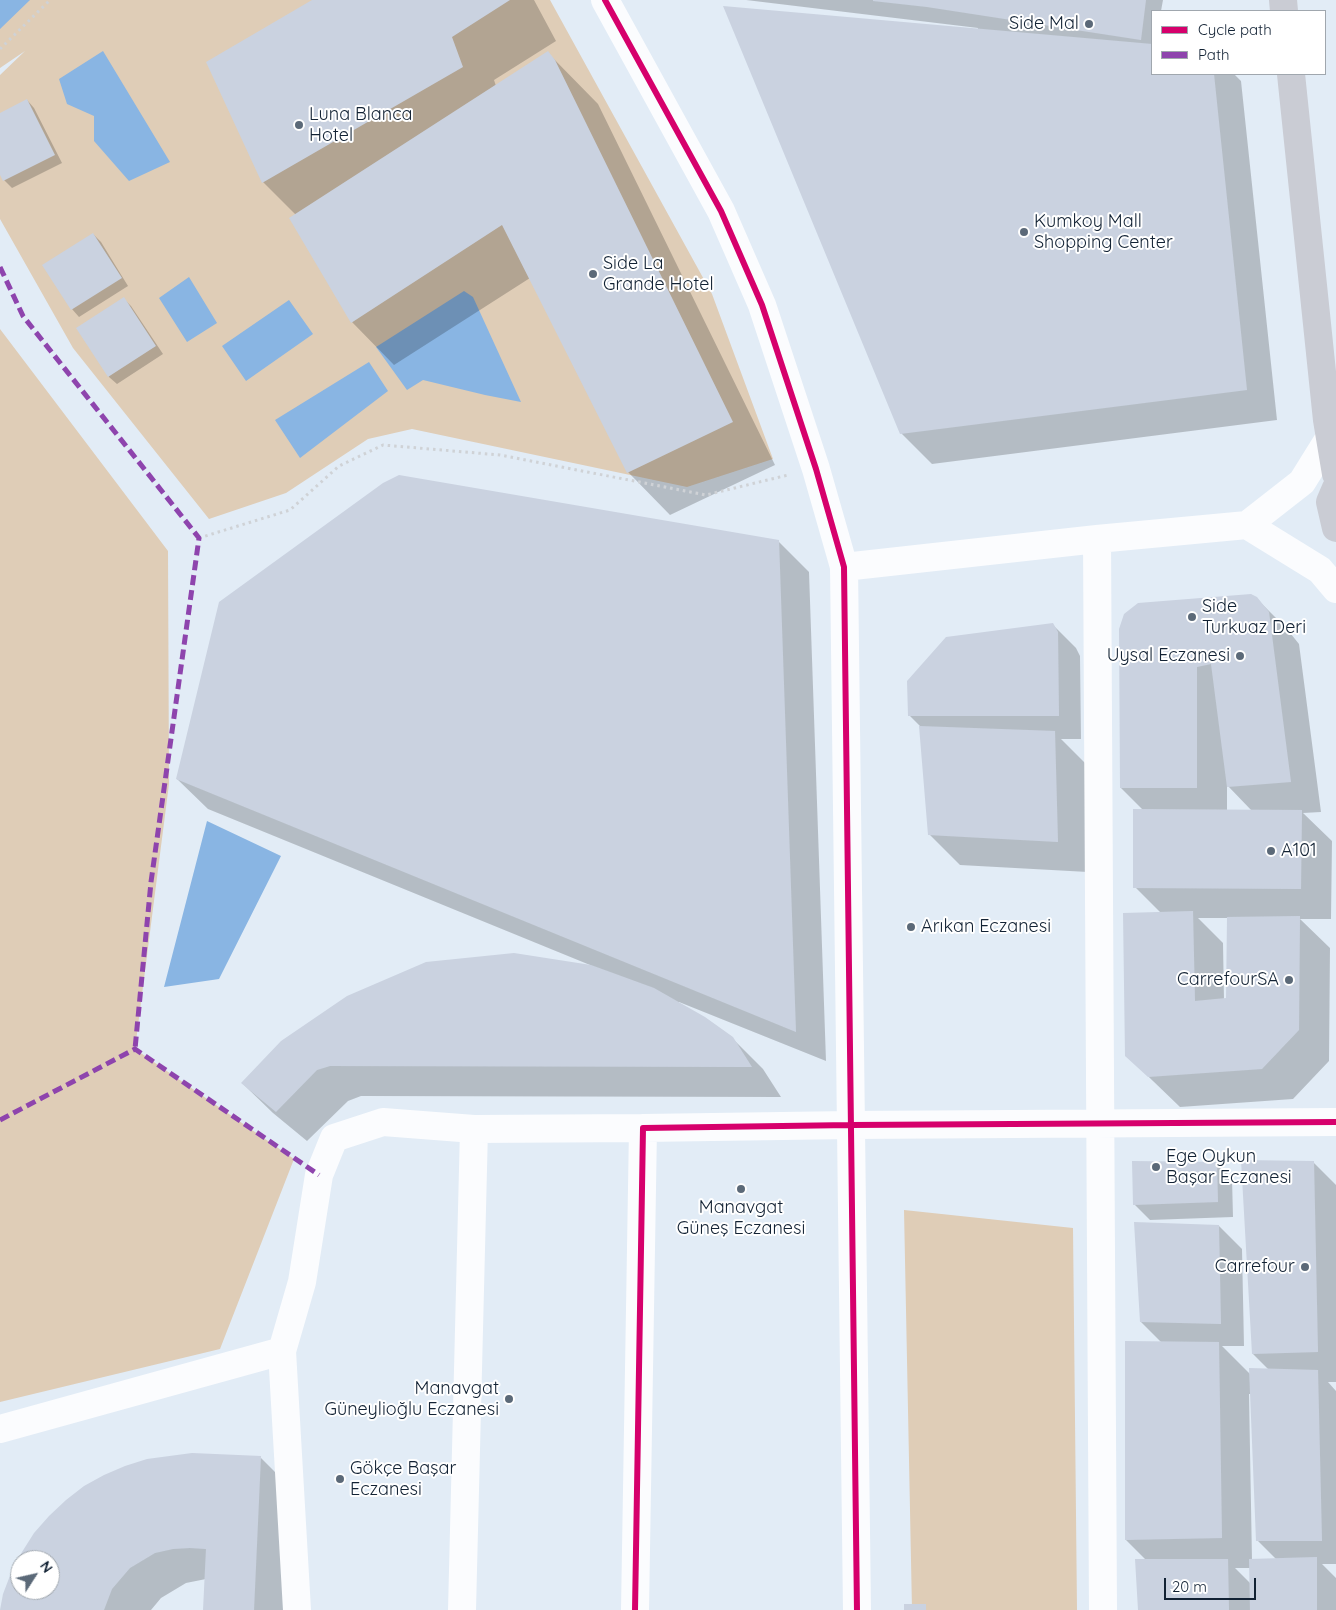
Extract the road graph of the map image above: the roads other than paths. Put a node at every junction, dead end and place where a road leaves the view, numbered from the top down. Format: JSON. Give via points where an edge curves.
{"nodes":[{"id":1,"x":605,"y":0,"type":"edge"},
{"id":2,"x":1290,"y":75,"type":"edge"},
{"id":3,"x":1330,"y":437,"type":"junction"},
{"id":4,"x":1336,"y":474,"type":"edge"},
{"id":5,"x":1336,"y":488,"type":"edge"},
{"id":6,"x":1247,"y":525,"type":"junction"},
{"id":7,"x":1336,"y":528,"type":"edge"},
{"id":8,"x":1097,"y":539,"type":"junction"},
{"id":9,"x":844,"y":567,"type":"junction"},
{"id":10,"x":1336,"y":589,"type":"edge"},
{"id":11,"x":1336,"y":1122,"type":"edge"},
{"id":12,"x":1100,"y":1123,"type":"junction"},
{"id":13,"x":851,"y":1125,"type":"junction"},
{"id":14,"x":643,"y":1128,"type":"junction"},
{"id":15,"x":474,"y":1129,"type":"junction"},
{"id":16,"x":282,"y":1351,"type":"junction"},
{"id":17,"x":0,"y":1429,"type":"edge"},
{"id":18,"x":297,"y":1610,"type":"edge"},
{"id":19,"x":462,"y":1610,"type":"edge"},
{"id":20,"x":635,"y":1610,"type":"edge"},
{"id":21,"x":857,"y":1610,"type":"edge"},
{"id":22,"x":1103,"y":1610,"type":"edge"}],
"edges":[{"from":1,"to":9,"type":"street","via":[[721,211],[762,305],[816,469]]},
{"from":2,"to":3,"type":"main road"},
{"from":3,"to":4,"type":"main road"},
{"from":3,"to":6,"type":"street","via":[[1302,482]]},
{"from":5,"to":7,"type":"main road","via":[[1330,502]]},
{"from":6,"to":8,"type":"street"},
{"from":6,"to":10,"type":"street","via":[[1320,570]]},
{"from":8,"to":9,"type":"street"},
{"from":8,"to":12,"type":"street"},
{"from":9,"to":13,"type":"street"},
{"from":11,"to":12,"type":"street"},
{"from":12,"to":13,"type":"street"},
{"from":12,"to":22,"type":"street"},
{"from":13,"to":14,"type":"street"},
{"from":13,"to":21,"type":"street"},
{"from":14,"to":15,"type":"street"},
{"from":14,"to":20,"type":"street"},
{"from":15,"to":16,"type":"street","via":[[383,1122],[334,1138],[318,1176],[302,1282]]},
{"from":15,"to":19,"type":"street"},
{"from":16,"to":17,"type":"street"},
{"from":16,"to":18,"type":"street"}]}
